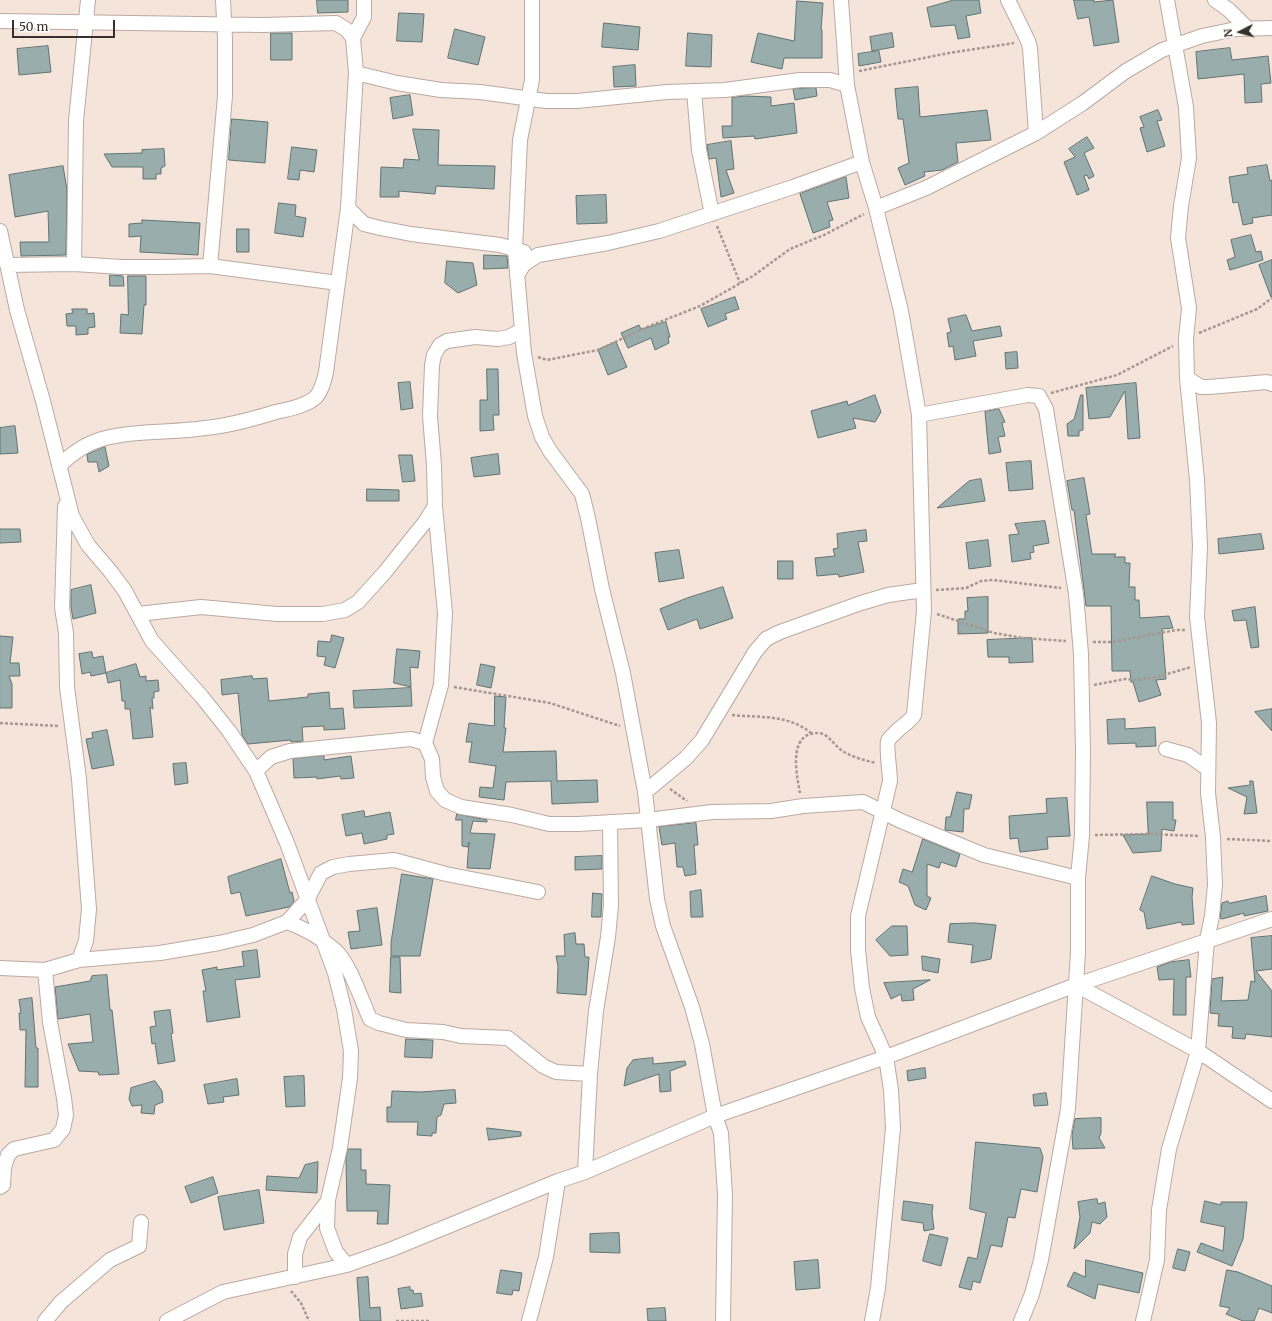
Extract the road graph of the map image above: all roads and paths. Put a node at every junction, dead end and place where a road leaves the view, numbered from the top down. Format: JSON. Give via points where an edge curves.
{"nodes":[{"id":1,"x":88,"y":0,"type":"edge"},
{"id":2,"x":223,"y":0,"type":"edge"},
{"id":3,"x":364,"y":0,"type":"edge"},
{"id":4,"x":532,"y":0,"type":"edge"},
{"id":5,"x":842,"y":0,"type":"edge"},
{"id":6,"x":1008,"y":0,"type":"edge"},
{"id":7,"x":1167,"y":0,"type":"edge"},
{"id":8,"x":1215,"y":0,"type":"edge"},
{"id":9,"x":0,"y":21,"type":"edge"},
{"id":10,"x":87,"y":23,"type":"junction"},
{"id":11,"x":224,"y":24,"type":"junction"},
{"id":12,"x":1272,"y":28,"type":"edge"},
{"id":13,"x":1248,"y":29,"type":"junction"},
{"id":14,"x":353,"y":38,"type":"junction"},
{"id":15,"x":1028,"y":41,"type":"junction"},
{"id":16,"x":1175,"y":45,"type":"junction"},
{"id":17,"x":356,"y":73,"type":"junction"},
{"id":18,"x":846,"y":80,"type":"junction"},
{"id":19,"x":694,"y":91,"type":"junction"},
{"id":20,"x":528,"y":100,"type":"junction"},
{"id":21,"x":1036,"y":133,"type":"junction"},
{"id":22,"x":862,"y":162,"type":"junction"},
{"id":23,"x":348,"y":208,"type":"junction"},
{"id":24,"x":876,"y":208,"type":"junction"},
{"id":25,"x":712,"y":214,"type":"junction"},
{"id":26,"x":0,"y":231,"type":"edge"},
{"id":27,"x":515,"y":249,"type":"junction"},
{"id":28,"x":538,"y":255,"type":"junction"},
{"id":29,"x":74,"y":264,"type":"junction"},
{"id":30,"x":7,"y":265,"type":"junction"},
{"id":31,"x":210,"y":266,"type":"junction"},
{"id":32,"x":517,"y":275,"type":"junction"},
{"id":33,"x":338,"y":283,"type":"junction"},
{"id":34,"x":740,"y":283,"type":"junction"},
{"id":35,"x":1272,"y":298,"type":"edge"},
{"id":36,"x":522,"y":330,"type":"junction"},
{"id":37,"x":1186,"y":340,"type":"junction"},
{"id":38,"x":524,"y":353,"type":"junction"},
{"id":39,"x":1187,"y":378,"type":"junction"},
{"id":40,"x":1272,"y":384,"type":"edge"},
{"id":41,"x":1039,"y":396,"type":"junction"},
{"id":42,"x":919,"y":415,"type":"junction"},
{"id":43,"x":59,"y":466,"type":"junction"},
{"id":44,"x":66,"y":498,"type":"junction"},
{"id":45,"x":435,"y":506,"type":"junction"},
{"id":46,"x":923,"y":590,"type":"junction"},
{"id":47,"x":1076,"y":594,"type":"junction"},
{"id":48,"x":924,"y":611,"type":"junction"},
{"id":49,"x":138,"y":614,"type":"junction"},
{"id":50,"x":1199,"y":634,"type":"junction"},
{"id":51,"x":1080,"y":642,"type":"junction"},
{"id":52,"x":1202,"y":662,"type":"junction"},
{"id":53,"x":441,"y":685,"type":"junction"},
{"id":54,"x":1082,"y":688,"type":"junction"},
{"id":55,"x":718,"y":714,"type":"junction"},
{"id":56,"x":0,"y":723,"type":"edge"},
{"id":57,"x":72,"y":727,"type":"junction"},
{"id":58,"x":633,"y":731,"type":"junction"},
{"id":59,"x":811,"y":734,"type":"junction"},
{"id":60,"x":425,"y":743,"type":"junction"},
{"id":61,"x":1166,"y":749,"type":"dead end"},
{"id":62,"x":890,"y":765,"type":"junction"},
{"id":63,"x":1208,"y":769,"type":"junction"},
{"id":64,"x":256,"y":771,"type":"junction"},
{"id":65,"x":659,"y":781,"type":"junction"},
{"id":66,"x":645,"y":792,"type":"junction"},
{"id":67,"x":692,"y":802,"type":"dead end"},
{"id":68,"x":803,"y":806,"type":"junction"},
{"id":69,"x":882,"y":812,"type":"junction"},
{"id":70,"x":648,"y":820,"type":"junction"},
{"id":71,"x":610,"y":822,"type":"junction"},
{"id":72,"x":1082,"y":834,"type":"junction"},
{"id":73,"x":1213,"y":837,"type":"junction"},
{"id":74,"x":1272,"y":841,"type":"edge"},
{"id":75,"x":1078,"y":878,"type":"junction"},
{"id":76,"x":538,"y":892,"type":"dead end"},
{"id":77,"x":307,"y":900,"type":"junction"},
{"id":78,"x":1272,"y":919,"type":"edge"},
{"id":79,"x":287,"y":922,"type":"junction"},
{"id":80,"x":1207,"y":940,"type":"junction"},
{"id":81,"x":322,"y":942,"type":"junction"},
{"id":82,"x":79,"y":960,"type":"junction"},
{"id":83,"x":0,"y":968,"type":"edge"},
{"id":84,"x":45,"y":970,"type":"junction"},
{"id":85,"x":1076,"y":985,"type":"junction"},
{"id":86,"x":1198,"y":1051,"type":"junction"},
{"id":87,"x":886,"y":1057,"type":"junction"},
{"id":88,"x":590,"y":1074,"type":"junction"},
{"id":89,"x":1272,"y":1101,"type":"edge"},
{"id":90,"x":715,"y":1116,"type":"junction"},
{"id":91,"x":585,"y":1172,"type":"junction"},
{"id":92,"x":558,"y":1181,"type":"junction"},
{"id":93,"x":0,"y":1187,"type":"edge"},
{"id":94,"x":328,"y":1200,"type":"junction"},
{"id":95,"x":141,"y":1222,"type":"dead end"},
{"id":96,"x":347,"y":1265,"type":"junction"},
{"id":97,"x":289,"y":1279,"type":"junction"},
{"id":98,"x":45,"y":1321,"type":"edge"},
{"id":99,"x":167,"y":1321,"type":"edge"},
{"id":100,"x":309,"y":1321,"type":"edge"},
{"id":101,"x":396,"y":1321,"type":"edge"},
{"id":102,"x":431,"y":1321,"type":"edge"},
{"id":103,"x":529,"y":1321,"type":"edge"},
{"id":104,"x":723,"y":1321,"type":"edge"},
{"id":105,"x":872,"y":1321,"type":"edge"},
{"id":106,"x":1021,"y":1321,"type":"edge"},
{"id":107,"x":1143,"y":1321,"type":"edge"}],
"edges":[{"from":1,"to":10,"type":"street"},
{"from":2,"to":11,"type":"street"},
{"from":3,"to":14,"type":"street","via":[[364,17]]},
{"from":4,"to":20,"type":"street","via":[[532,76]]},
{"from":5,"to":18,"type":"street"},
{"from":6,"to":15,"type":"street"},
{"from":7,"to":16,"type":"street"},
{"from":8,"to":13,"type":"street"},
{"from":9,"to":10,"type":"street"},
{"from":10,"to":11,"type":"street"},
{"from":10,"to":29,"type":"street","via":[[76,121]]},
{"from":11,"to":14,"type":"street","via":[[336,23],[347,30]]},
{"from":11,"to":31,"type":"street","via":[[225,96]]},
{"from":12,"to":13,"type":"street"},
{"from":13,"to":16,"type":"street","via":[[1202,36]]},
{"from":14,"to":17,"type":"street"},
{"from":15,"to":18,"type":"path","via":[[949,53]]},
{"from":15,"to":21,"type":"street"},
{"from":16,"to":21,"type":"street","via":[[1126,71],[1084,103]]},
{"from":16,"to":37,"type":"street","via":[[1186,107],[1189,158],[1178,238],[1189,308]]},
{"from":17,"to":20,"type":"street","via":[[397,83]]},
{"from":17,"to":23,"type":"street"},
{"from":18,"to":19,"type":"street","via":[[812,80]]},
{"from":18,"to":22,"type":"street"},
{"from":19,"to":20,"type":"street","via":[[577,101]]},
{"from":19,"to":25,"type":"street","via":[[699,150]]},
{"from":20,"to":27,"type":"street","via":[[520,140]]},
{"from":21,"to":24,"type":"street","via":[[926,188]]},
{"from":22,"to":24,"type":"street"},
{"from":22,"to":25,"type":"street"},
{"from":23,"to":27,"type":"street","via":[[364,224],[380,228],[486,242]]},
{"from":23,"to":33,"type":"street"},
{"from":24,"to":34,"type":"path","via":[[790,249]]},
{"from":24,"to":42,"type":"street","via":[[901,311]]},
{"from":25,"to":28,"type":"street","via":[[659,231]]},
{"from":25,"to":34,"type":"path"},
{"from":26,"to":30,"type":"street"},
{"from":27,"to":28,"type":"street"},
{"from":27,"to":32,"type":"street"},
{"from":28,"to":32,"type":"street","via":[[524,264]]},
{"from":29,"to":30,"type":"street"},
{"from":29,"to":31,"type":"street","via":[[122,267]]},
{"from":30,"to":43,"type":"street"},
{"from":31,"to":33,"type":"street"},
{"from":32,"to":36,"type":"street"},
{"from":33,"to":43,"type":"street","via":[[332,339],[322,387],[316,397],[306,403],[249,420],[206,428],[122,434],[102,439],[71,454]]},
{"from":34,"to":38,"type":"path","via":[[700,306],[598,350],[547,360]]},
{"from":35,"to":37,"type":"path","via":[[1257,309]]},
{"from":36,"to":38,"type":"street"},
{"from":36,"to":45,"type":"street","via":[[498,339],[475,337],[447,341],[440,345],[434,355],[430,416]]},
{"from":37,"to":39,"type":"street"},
{"from":37,"to":41,"type":"path","via":[[1117,375]]},
{"from":38,"to":58,"type":"street","via":[[535,416],[542,437],[582,494],[623,673]]},
{"from":39,"to":40,"type":"street","via":[[1201,387],[1267,382]]},
{"from":39,"to":50,"type":"street","via":[[1200,546]]},
{"from":41,"to":42,"type":"street","via":[[1028,395]]},
{"from":41,"to":47,"type":"street","via":[[1046,409]]},
{"from":42,"to":46,"type":"street"},
{"from":43,"to":44,"type":"street"},
{"from":44,"to":49,"type":"street","via":[[77,529],[111,572]]},
{"from":44,"to":57,"type":"street","via":[[62,608],[68,646],[67,687]]},
{"from":45,"to":49,"type":"street","via":[[385,572],[358,602],[345,610],[323,614],[277,614],[201,606]]},
{"from":45,"to":53,"type":"street","via":[[445,613]]},
{"from":46,"to":47,"type":"path","via":[[966,588],[981,581],[993,580],[1062,588]]},
{"from":46,"to":48,"type":"street"},
{"from":46,"to":55,"type":"street","via":[[888,595],[861,603],[766,639],[755,652]]},
{"from":47,"to":51,"type":"street"},
{"from":48,"to":51,"type":"path","via":[[949,616],[994,633]]},
{"from":48,"to":62,"type":"street","via":[[914,715],[909,723],[897,730],[888,741]]},
{"from":49,"to":64,"type":"street","via":[[152,641],[229,730]]},
{"from":50,"to":51,"type":"path","via":[[1190,630],[1176,630],[1112,642]]},
{"from":50,"to":52,"type":"street"},
{"from":51,"to":54,"type":"street"},
{"from":52,"to":54,"type":"path","via":[[1157,677],[1125,679]]},
{"from":52,"to":63,"type":"street","via":[[1209,723]]},
{"from":53,"to":58,"type":"path","via":[[550,703]]},
{"from":53,"to":60,"type":"street"},
{"from":54,"to":72,"type":"street"},
{"from":55,"to":59,"type":"path","via":[[781,719],[793,722]]},
{"from":55,"to":65,"type":"street","via":[[702,740]]},
{"from":56,"to":57,"type":"path"},
{"from":57,"to":82,"type":"street","via":[[79,779],[89,909],[86,941]]},
{"from":58,"to":66,"type":"street"},
{"from":59,"to":62,"type":"path","via":[[824,734],[849,754],[867,761]]},
{"from":59,"to":68,"type":"path","via":[[804,736],[798,743],[797,776]]},
{"from":60,"to":64,"type":"street","via":[[412,739],[290,751],[271,757]]},
{"from":60,"to":71,"type":"street","via":[[432,759],[437,791],[444,800],[461,807],[550,824]]},
{"from":61,"to":63,"type":"street","via":[[1188,755]]},
{"from":62,"to":69,"type":"street","via":[[890,781]]},
{"from":63,"to":73,"type":"street"},
{"from":64,"to":77,"type":"street"},
{"from":65,"to":66,"type":"street"},
{"from":65,"to":67,"type":"path"},
{"from":66,"to":70,"type":"street"},
{"from":68,"to":69,"type":"street","via":[[863,802]]},
{"from":68,"to":70,"type":"street","via":[[771,811],[712,812]]},
{"from":69,"to":75,"type":"street","via":[[984,855]]},
{"from":69,"to":87,"type":"street","via":[[858,916],[858,950],[868,1017]]},
{"from":70,"to":71,"type":"street"},
{"from":70,"to":90,"type":"street","via":[[657,900],[671,953],[692,1007]]},
{"from":71,"to":88,"type":"street","via":[[611,905]]},
{"from":72,"to":73,"type":"path"},
{"from":72,"to":75,"type":"street"},
{"from":73,"to":74,"type":"path"},
{"from":73,"to":80,"type":"street","via":[[1215,885]]},
{"from":75,"to":85,"type":"street"},
{"from":76,"to":77,"type":"street","via":[[446,874],[394,860],[334,867],[321,873]]},
{"from":77,"to":79,"type":"street"},
{"from":77,"to":81,"type":"street"},
{"from":78,"to":80,"type":"street"},
{"from":79,"to":81,"type":"street","via":[[304,929]]},
{"from":79,"to":82,"type":"street","via":[[253,935],[219,943],[160,953]]},
{"from":80,"to":85,"type":"street"},
{"from":80,"to":86,"type":"street"},
{"from":81,"to":88,"type":"street","via":[[336,950],[344,962],[370,1019],[406,1030],[508,1038],[543,1066],[556,1072]]},
{"from":81,"to":94,"type":"street","via":[[339,987],[351,1051],[350,1078],[340,1148]]},
{"from":82,"to":84,"type":"street"},
{"from":83,"to":84,"type":"street"},
{"from":84,"to":93,"type":"street","via":[[50,1022],[66,1115],[63,1129],[54,1140],[14,1149],[8,1155],[3,1185]]},
{"from":85,"to":86,"type":"street"},
{"from":85,"to":87,"type":"street"},
{"from":85,"to":106,"type":"street","via":[[1068,1109],[1060,1161],[1041,1260],[1032,1294]]},
{"from":86,"to":89,"type":"street"},
{"from":86,"to":107,"type":"street","via":[[1169,1149],[1159,1210],[1157,1260]]},
{"from":87,"to":90,"type":"street"},
{"from":87,"to":105,"type":"street","via":[[893,1128],[878,1288]]},
{"from":88,"to":91,"type":"street"},
{"from":90,"to":91,"type":"street"},
{"from":90,"to":104,"type":"street","via":[[721,1133],[725,1195]]},
{"from":91,"to":92,"type":"street"},
{"from":92,"to":96,"type":"street"},
{"from":92,"to":103,"type":"street","via":[[546,1257]]},
{"from":94,"to":96,"type":"street","via":[[327,1228],[330,1241]]},
{"from":94,"to":97,"type":"street","via":[[300,1237]]},
{"from":95,"to":98,"type":"street","via":[[139,1246],[110,1260],[61,1302]]},
{"from":96,"to":97,"type":"street"},
{"from":97,"to":99,"type":"street","via":[[223,1292]]},
{"from":97,"to":100,"type":"path"},
{"from":101,"to":102,"type":"path"}]}
